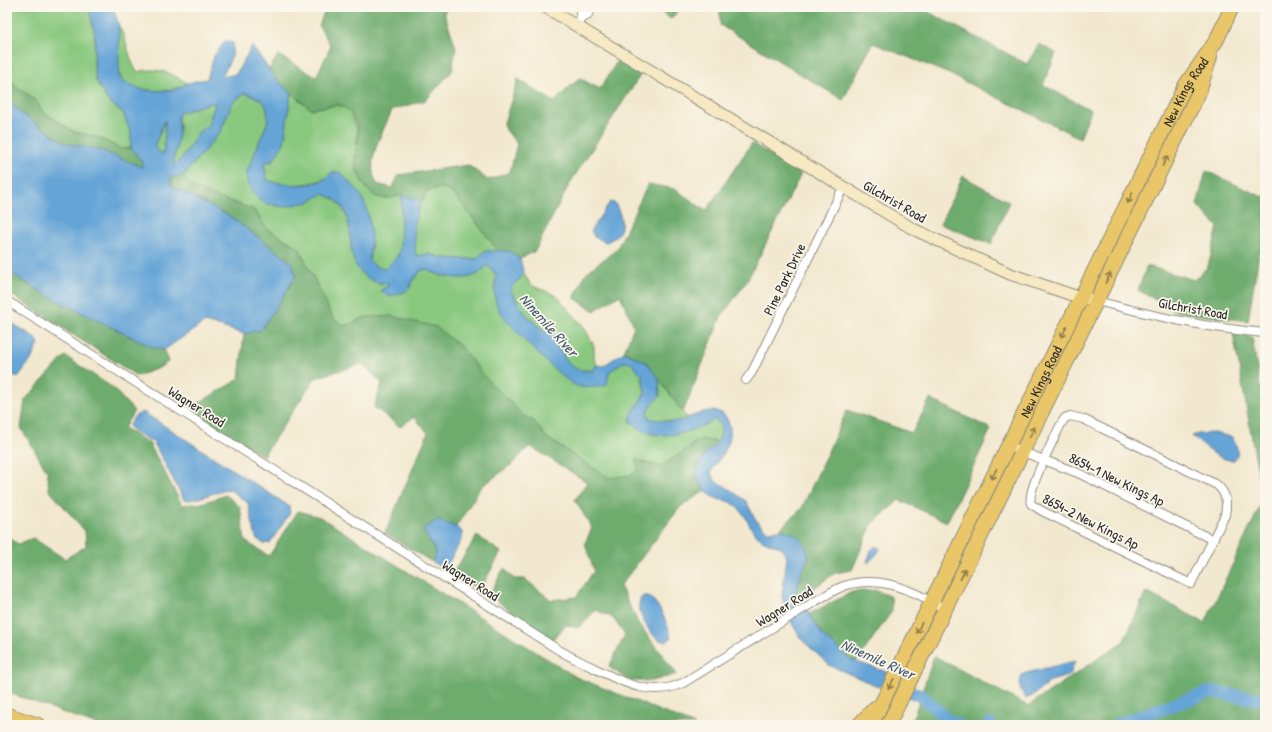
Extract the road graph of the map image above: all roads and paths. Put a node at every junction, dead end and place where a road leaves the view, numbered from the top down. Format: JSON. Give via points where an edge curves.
{"nodes":[{"id":1,"x":545,"y":7,"type":"edge"},
{"id":2,"x":583,"y":7,"type":"edge"},
{"id":3,"x":592,"y":7,"type":"edge"},
{"id":4,"x":1232,"y":7,"type":"edge"},
{"id":5,"x":579,"y":22,"type":"junction"},
{"id":6,"x":1216,"y":41,"type":"junction"},
{"id":7,"x":843,"y":188,"type":"junction"},
{"id":8,"x":1081,"y":297,"type":"junction"},
{"id":9,"x":7,"y":301,"type":"edge"},
{"id":10,"x":1097,"y":301,"type":"junction"},
{"id":11,"x":1265,"y":333,"type":"edge"},
{"id":12,"x":746,"y":380,"type":"dead end"},
{"id":13,"x":1009,"y":445,"type":"junction"},
{"id":14,"x":1023,"y":452,"type":"junction"},
{"id":15,"x":1045,"y":460,"type":"junction"},
{"id":16,"x":1213,"y":540,"type":"junction"},
{"id":17,"x":932,"y":601,"type":"junction"},
{"id":18,"x":945,"y":609,"type":"junction"},
{"id":19,"x":883,"y":699,"type":"junction"},
{"id":20,"x":7,"y":715,"type":"edge"},
{"id":21,"x":38,"y":725,"type":"edge"},
{"id":22,"x":859,"y":725,"type":"edge"},
{"id":23,"x":871,"y":725,"type":"edge"},
{"id":24,"x":888,"y":725,"type":"edge"}],
"edges":[{"from":1,"to":5,"type":"street","name":"Gilchrist Road"},
{"from":2,"to":5,"type":"street"},
{"from":3,"to":5,"type":"street","via":[[587,16]]},
{"from":4,"to":6,"type":"highway","name":"New Kings Road"},
{"from":5,"to":7,"type":"street","name":"Gilchrist Road"},
{"from":6,"to":8,"type":"highway","name":"New Kings Road","one_way":true,"via":[[1185,86]]},
{"from":10,"to":6,"type":"highway","name":"New Kings Road","one_way":true,"via":[[1198,94]]},
{"from":7,"to":8,"type":"street","name":"Gilchrist Road","via":[[913,229],[952,248],[1010,274]]},
{"from":7,"to":12,"type":"street","name":"Pine Park Drive"},
{"from":8,"to":10,"type":"street","name":"Gilchrist Road"},
{"from":8,"to":13,"type":"highway","name":"New Kings Road","one_way":true},
{"from":9,"to":17,"type":"street","name":"Wagner Road","via":[[554,647],[630,686],[656,690],[676,686],[844,586],[866,582],[883,583]]},
{"from":10,"to":11,"type":"street","name":"Gilchrist Road","via":[[1147,315],[1198,325]]},
{"from":14,"to":10,"type":"highway","name":"New Kings Road","one_way":true},
{"from":13,"to":14,"type":"street","name":"8654-1 New Kings Ap"},
{"from":13,"to":17,"type":"highway","name":"New Kings Road","one_way":true},
{"from":14,"to":15,"type":"street","name":"8654-1 New Kings Ap"},
{"from":18,"to":14,"type":"highway","name":"New Kings Road","one_way":true},
{"from":15,"to":16,"type":"street","name":"8654-1 New Kings Ap","via":[[1078,473]]},
{"from":15,"to":16,"type":"street","name":"8654-2 New Kings Ap","via":[[1065,418],[1076,416],[1083,419],[1223,490],[1226,502],[1225,515]]},
{"from":15,"to":16,"type":"street","name":"8654-2 New Kings Ap","via":[[1029,496],[1034,507],[1175,577],[1191,584]]},
{"from":17,"to":18,"type":"street","name":"Wagner Road"},
{"from":17,"to":19,"type":"highway","name":"New Kings Road","one_way":true},
{"from":18,"to":24,"type":"highway","name":"New Kings Road"},
{"from":19,"to":22,"type":"highway"},
{"from":19,"to":23,"type":"highway","name":"New Kings Road"},
{"from":20,"to":21,"type":"highway"}]}
